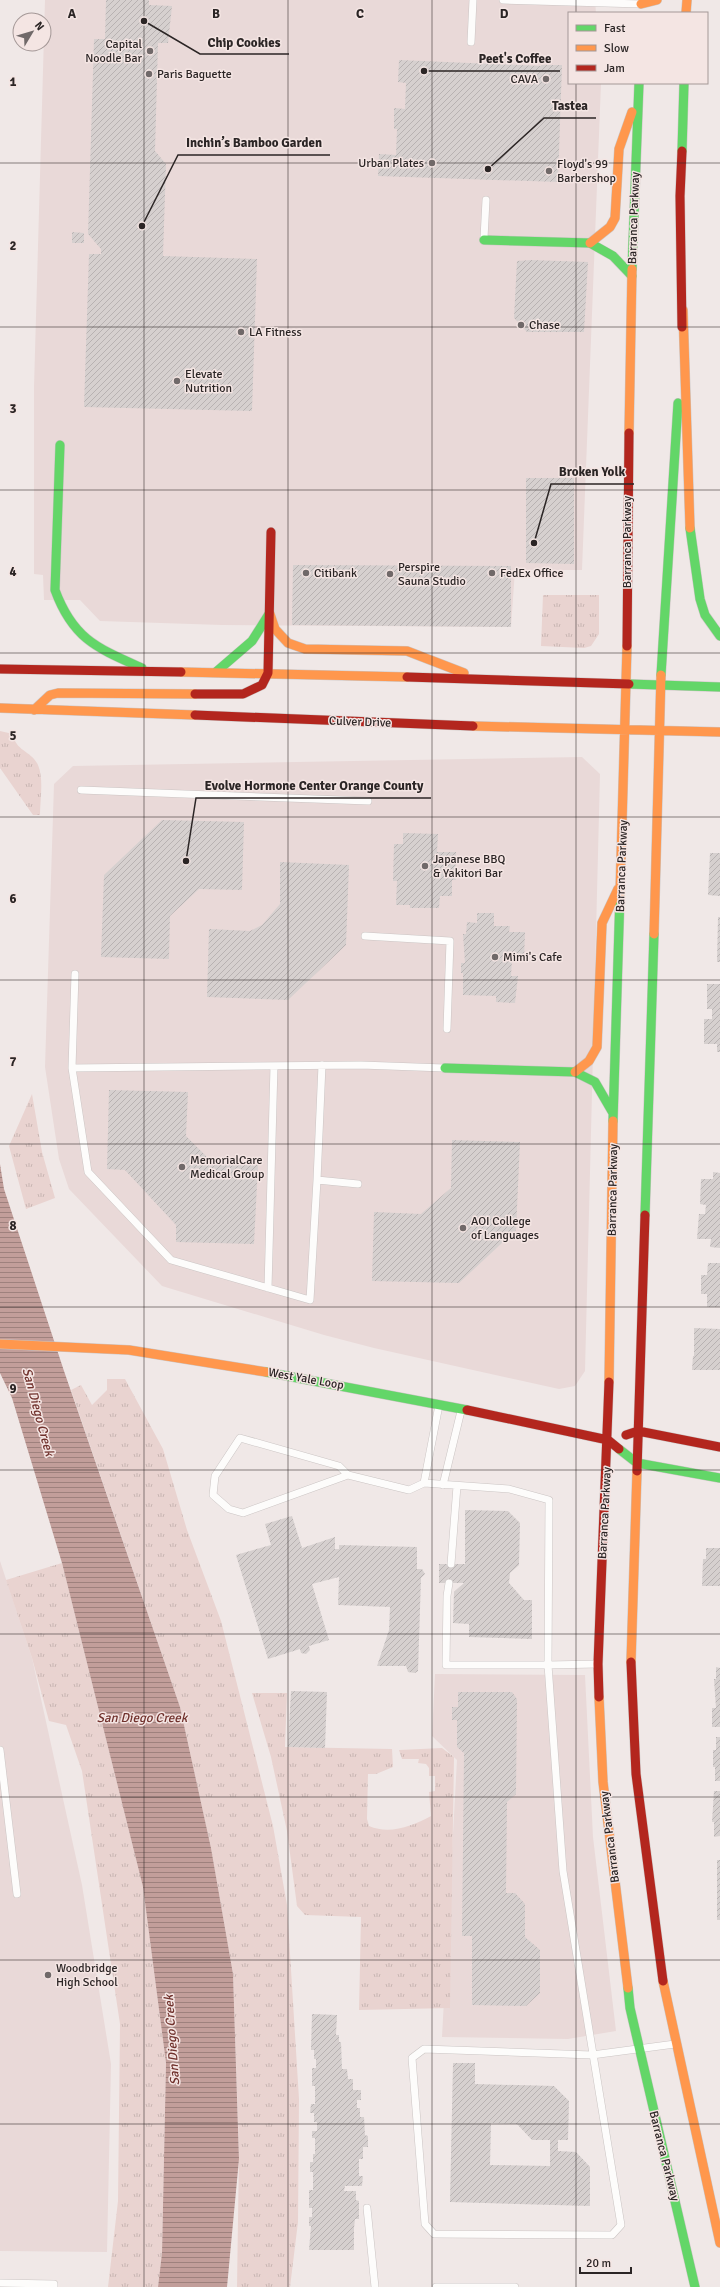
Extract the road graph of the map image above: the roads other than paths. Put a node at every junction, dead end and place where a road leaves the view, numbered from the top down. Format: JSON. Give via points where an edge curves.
{"nodes":[{"id":1,"x":473,"y":0,"type":"edge"},
{"id":2,"x":503,"y":0,"type":"edge"},
{"id":3,"x":657,"y":0,"type":"edge"},
{"id":4,"x":687,"y":0,"type":"edge"},
{"id":5,"x":641,"y":6,"type":"edge"},
{"id":6,"x":686,"y":12,"type":"edge"},
{"id":7,"x":471,"y":42,"type":"dead end"},
{"id":8,"x":684,"y":84,"type":"edge"},
{"id":9,"x":639,"y":87,"type":"edge"},
{"id":10,"x":486,"y":200,"type":"dead end"},
{"id":11,"x":484,"y":240,"type":"joint"},
{"id":12,"x":590,"y":243,"type":"junction"},
{"id":13,"x":632,"y":276,"type":"junction"},
{"id":14,"x":683,"y":310,"type":"junction"},
{"id":15,"x":60,"y":445,"type":"dead end"},
{"id":16,"x":271,"y":532,"type":"dead end"},
{"id":17,"x":269,"y":613,"type":"junction"},
{"id":18,"x":720,"y":636,"type":"edge"},
{"id":19,"x":0,"y":670,"type":"edge"},
{"id":20,"x":150,"y":672,"type":"junction"},
{"id":21,"x":216,"y":672,"type":"junction"},
{"id":22,"x":268,"y":673,"type":"junction"},
{"id":23,"x":480,"y":679,"type":"junction"},
{"id":24,"x":626,"y":683,"type":"junction"},
{"id":25,"x":660,"y":685,"type":"junction"},
{"id":26,"x":720,"y":687,"type":"edge"},
{"id":27,"x":4,"y":708,"type":"edge"},
{"id":28,"x":34,"y":710,"type":"junction"},
{"id":29,"x":626,"y":729,"type":"junction"},
{"id":30,"x":660,"y":729,"type":"junction"},
{"id":31,"x":720,"y":732,"type":"edge"},
{"id":32,"x":81,"y":790,"type":"dead end"},
{"id":33,"x":368,"y":801,"type":"dead end"},
{"id":34,"x":621,"y":882,"type":"junction"},
{"id":35,"x":365,"y":936,"type":"dead end"},
{"id":36,"x":75,"y":974,"type":"dead end"},
{"id":37,"x":447,"y":1028,"type":"dead end"},
{"id":38,"x":322,"y":1065,"type":"junction"},
{"id":39,"x":274,"y":1066,"type":"junction"},
{"id":40,"x":72,"y":1068,"type":"junction"},
{"id":41,"x":445,"y":1068,"type":"joint"},
{"id":42,"x":575,"y":1072,"type":"junction"},
{"id":43,"x":614,"y":1115,"type":"junction"},
{"id":44,"x":317,"y":1180,"type":"junction"},
{"id":45,"x":358,"y":1184,"type":"dead end"},
{"id":46,"x":268,"y":1288,"type":"junction"},
{"id":47,"x":0,"y":1344,"type":"edge"},
{"id":48,"x":439,"y":1405,"type":"junction"},
{"id":49,"x":461,"y":1409,"type":"junction"},
{"id":50,"x":638,"y":1431,"type":"junction"},
{"id":51,"x":608,"y":1440,"type":"junction"},
{"id":52,"x":720,"y":1447,"type":"edge"},
{"id":53,"x":637,"y":1463,"type":"junction"},
{"id":54,"x":348,"y":1475,"type":"junction"},
{"id":55,"x":720,"y":1478,"type":"edge"},
{"id":56,"x":424,"y":1483,"type":"junction"},
{"id":57,"x":443,"y":1485,"type":"junction"},
{"id":58,"x":457,"y":1486,"type":"junction"},
{"id":59,"x":451,"y":1564,"type":"dead end"},
{"id":60,"x":449,"y":1583,"type":"dead end"},
{"id":61,"x":598,"y":1664,"type":"junction"},
{"id":62,"x":548,"y":1665,"type":"junction"},
{"id":63,"x":0,"y":1750,"type":"edge"},
{"id":64,"x":17,"y":1894,"type":"dead end"},
{"id":65,"x":675,"y":2044,"type":"junction"},
{"id":66,"x":638,"y":2050,"type":"junction"},
{"id":67,"x":592,"y":2055,"type":"junction"},
{"id":68,"x":367,"y":2208,"type":"dead end"},
{"id":69,"x":720,"y":2243,"type":"edge"},
{"id":70,"x":0,"y":2283,"type":"edge"},
{"id":71,"x":54,"y":2287,"type":"edge"},
{"id":72,"x":375,"y":2287,"type":"edge"},
{"id":73,"x":436,"y":2287,"type":"edge"},
{"id":74,"x":499,"y":2287,"type":"edge"},
{"id":75,"x":515,"y":2287,"type":"edge"},
{"id":76,"x":694,"y":2287,"type":"edge"}],
"edges":[{"from":1,"to":7,"type":"lane"},
{"from":2,"to":5,"type":"lane"},
{"from":3,"to":5,"type":"main road"},
{"from":4,"to":6,"type":"main road"},
{"from":8,"to":14,"type":"main road","via":[[680,196]]},
{"from":9,"to":12,"type":"main road","via":[[619,149],[615,218],[610,227]]},
{"from":9,"to":13,"type":"main road","name":"Barranca Parkway"},
{"from":10,"to":11,"type":"lane"},
{"from":11,"to":12,"type":"main road"},
{"from":12,"to":13,"type":"main road","via":[[613,256]]},
{"from":13,"to":24,"type":"main road","name":"Barranca Parkway"},
{"from":14,"to":18,"type":"main road","via":[[690,528],[700,598],[705,615]]},
{"from":14,"to":25,"type":"main road"},
{"from":15,"to":20,"type":"main road","via":[[55,590],[60,608],[76,632],[98,647]]},
{"from":16,"to":17,"type":"main road"},
{"from":17,"to":21,"type":"main road","via":[[252,641]]},
{"from":17,"to":22,"type":"main road"},
{"from":17,"to":23,"type":"main road","via":[[277,631],[288,643],[305,649],[407,651]]},
{"from":19,"to":20,"type":"main road"},
{"from":20,"to":21,"type":"main road"},
{"from":21,"to":22,"type":"main road"},
{"from":22,"to":23,"type":"main road"},
{"from":22,"to":28,"type":"main road","via":[[262,685],[243,694],[58,693],[50,695]]},
{"from":23,"to":24,"type":"main road"},
{"from":24,"to":25,"type":"main road"},
{"from":24,"to":29,"type":"main road","name":"Barranca Parkway"},
{"from":25,"to":26,"type":"main road"},
{"from":25,"to":30,"type":"main road"},
{"from":27,"to":28,"type":"main road","name":"Culver Drive"},
{"from":28,"to":29,"type":"main road","name":"Culver Drive"},
{"from":29,"to":30,"type":"main road","name":"Culver Drive"},
{"from":29,"to":34,"type":"main road","name":"Barranca Parkway"},
{"from":30,"to":31,"type":"main road","name":"Culver Drive"},
{"from":30,"to":50,"type":"main road"},
{"from":32,"to":33,"type":"lane"},
{"from":34,"to":42,"type":"main road","via":[[602,923],[597,1047],[589,1061]]},
{"from":34,"to":43,"type":"main road","name":"Barranca Parkway"},
{"from":35,"to":37,"type":"lane","via":[[450,941]]},
{"from":36,"to":40,"type":"lane"},
{"from":38,"to":39,"type":"lane"},
{"from":38,"to":41,"type":"lane"},
{"from":38,"to":44,"type":"lane"},
{"from":39,"to":40,"type":"lane"},
{"from":39,"to":46,"type":"lane"},
{"from":40,"to":46,"type":"lane","via":[[88,1172],[171,1260]]},
{"from":41,"to":42,"type":"main road"},
{"from":42,"to":43,"type":"main road","via":[[595,1082]]},
{"from":43,"to":51,"type":"main road","name":"Barranca Parkway"},
{"from":44,"to":45,"type":"lane"},
{"from":44,"to":46,"type":"lane","via":[[310,1300]]},
{"from":47,"to":48,"type":"main road","name":"West Yale Loop","via":[[129,1350],[235,1366]]},
{"from":48,"to":49,"type":"main road","name":"West Yale Loop"},
{"from":48,"to":56,"type":"lane"},
{"from":49,"to":51,"type":"main road","name":"West Yale Loop"},
{"from":49,"to":57,"type":"lane"},
{"from":50,"to":51,"type":"main road","name":"West Yale Loop"},
{"from":50,"to":52,"type":"main road","name":"West Yale Loop"},
{"from":50,"to":53,"type":"main road"},
{"from":51,"to":53,"type":"main road","name":"West Yale Loop"},
{"from":51,"to":61,"type":"main road","name":"Barranca Parkway"},
{"from":53,"to":55,"type":"main road","name":"West Yale Loop"},
{"from":53,"to":65,"type":"main road","via":[[631,1669],[636,1774],[665,1995]]},
{"from":54,"to":54,"type":"lane","via":[[339,1466],[240,1438],[215,1476],[213,1494],[229,1509],[242,1513]]},
{"from":54,"to":56,"type":"lane","via":[[408,1490]]},
{"from":56,"to":57,"type":"lane"},
{"from":57,"to":58,"type":"lane"},
{"from":58,"to":59,"type":"lane"},
{"from":58,"to":62,"type":"lane","via":[[509,1489],[549,1500]]},
{"from":60,"to":62,"type":"lane","via":[[446,1665]]},
{"from":61,"to":62,"type":"lane"},
{"from":61,"to":66,"type":"main road","name":"Barranca Parkway","via":[[603,1782],[630,2008]]},
{"from":62,"to":67,"type":"lane","via":[[563,1871]]},
{"from":63,"to":64,"type":"lane"},
{"from":65,"to":66,"type":"lane"},
{"from":65,"to":69,"type":"main road"},
{"from":66,"to":67,"type":"lane"},
{"from":66,"to":76,"type":"main road","name":"Barranca Parkway"},
{"from":67,"to":67,"type":"lane","via":[[424,2049],[412,2058],[425,2224],[434,2234],[612,2235],[621,2225]]},
{"from":68,"to":72,"type":"lane"},
{"from":70,"to":71,"type":"lane","via":[[54,2284]]},
{"from":73,"to":74,"type":"lane"},
{"from":74,"to":75,"type":"lane"}]}
